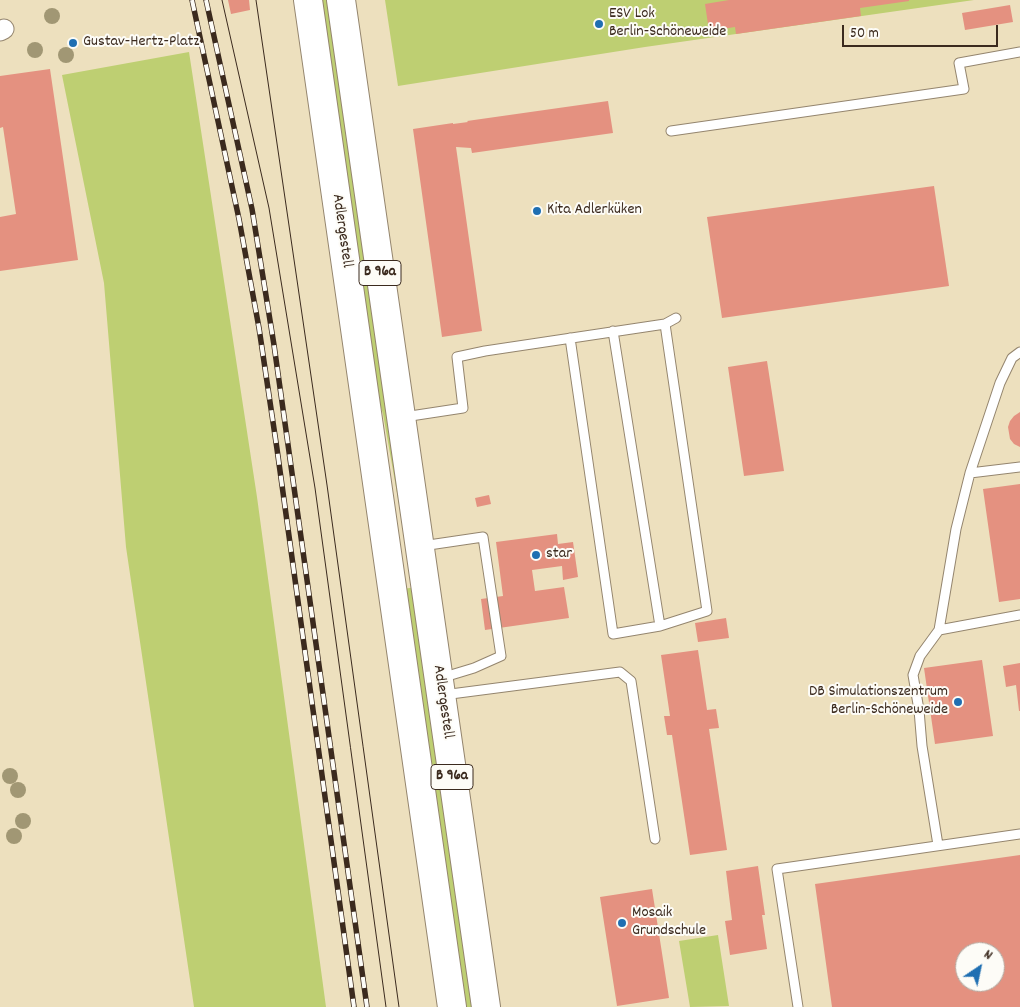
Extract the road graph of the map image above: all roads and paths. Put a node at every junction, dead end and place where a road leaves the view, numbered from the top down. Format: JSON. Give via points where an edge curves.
{"nodes":[{"id":1,"x":308,"y":0,"type":"edge"},
{"id":2,"x":341,"y":0,"type":"edge"},
{"id":3,"x":1020,"y":52,"type":"edge"},
{"id":4,"x":671,"y":130,"type":"dead end"},
{"id":5,"x":676,"y":318,"type":"dead end"},
{"id":6,"x":664,"y":324,"type":"junction"},
{"id":7,"x":613,"y":331,"type":"junction"},
{"id":8,"x":570,"y":338,"type":"junction"},
{"id":9,"x":1020,"y":352,"type":"edge"},
{"id":10,"x":401,"y":417,"type":"junction"},
{"id":11,"x":1020,"y":467,"type":"edge"},
{"id":12,"x":970,"y":473,"type":"junction"},
{"id":13,"x":419,"y":546,"type":"junction"},
{"id":14,"x":387,"y":551,"type":"junction"},
{"id":15,"x":1020,"y":615,"type":"edge"},
{"id":16,"x":660,"y":626,"type":"junction"},
{"id":17,"x":939,"y":630,"type":"junction"},
{"id":18,"x":440,"y":687,"type":"junction"},
{"id":19,"x":1020,"y":834,"type":"edge"},
{"id":20,"x":655,"y":839,"type":"dead end"},
{"id":21,"x":938,"y":845,"type":"junction"},
{"id":22,"x":452,"y":1007,"type":"edge"},
{"id":23,"x":486,"y":1007,"type":"edge"},
{"id":24,"x":798,"y":1007,"type":"edge"}],
"edges":[{"from":1,"to":14,"type":"main road","name":"Adlergestell","number":"B 96a"},
{"from":2,"to":10,"type":"main road","name":"Adlergestell","number":"B 96a"},
{"from":3,"to":4,"type":"lane","via":[[959,63],[964,89]]},
{"from":5,"to":6,"type":"lane"},
{"from":6,"to":7,"type":"lane"},
{"from":6,"to":16,"type":"lane","via":[[707,611]]},
{"from":7,"to":8,"type":"lane"},
{"from":7,"to":16,"type":"lane"},
{"from":8,"to":10,"type":"lane","via":[[457,357],[463,408]]},
{"from":8,"to":16,"type":"lane","via":[[613,634]]},
{"from":9,"to":12,"type":"lane","via":[[1012,358],[1000,383]]},
{"from":10,"to":13,"type":"main road","name":"Adlergestell","number":"B 96a"},
{"from":11,"to":12,"type":"lane"},
{"from":12,"to":17,"type":"lane","via":[[956,529]]},
{"from":13,"to":14,"type":"main road"},
{"from":13,"to":18,"type":"main road","name":"Adlergestell","number":"B 96a"},
{"from":13,"to":18,"type":"lane","via":[[483,536],[501,656]]},
{"from":14,"to":22,"type":"main road","name":"Adlergestell","number":"B 96a"},
{"from":15,"to":17,"type":"lane"},
{"from":17,"to":21,"type":"lane","via":[[920,656],[913,675]]},
{"from":18,"to":20,"type":"lane","via":[[620,672],[631,681]]},
{"from":18,"to":23,"type":"main road","name":"Adlergestell","number":"B 96a"},
{"from":19,"to":21,"type":"lane"},
{"from":21,"to":24,"type":"lane","via":[[777,868]]}]}
